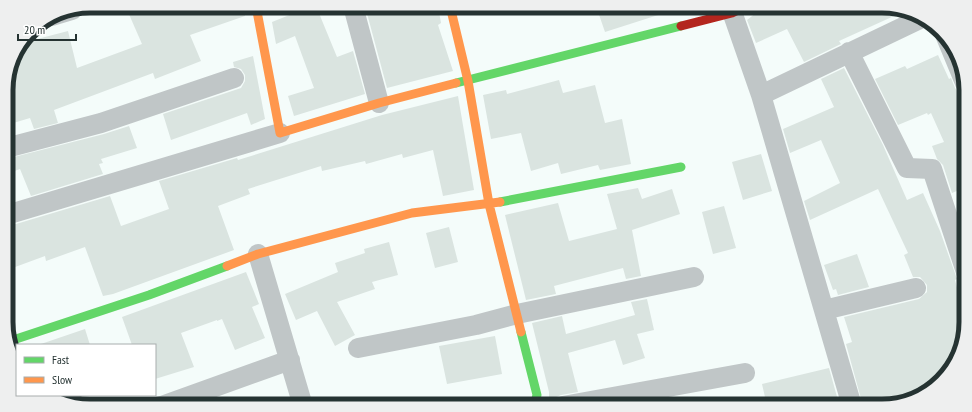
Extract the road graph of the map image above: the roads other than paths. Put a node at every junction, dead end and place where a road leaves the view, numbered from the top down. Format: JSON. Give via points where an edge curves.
{"nodes":[{"id":1,"x":257,"y":13,"type":"edge"},
{"id":2,"x":355,"y":13,"type":"edge"},
{"id":3,"x":452,"y":13,"type":"edge"},
{"id":4,"x":718,"y":13,"type":"edge"},
{"id":5,"x":737,"y":13,"type":"edge"},
{"id":6,"x":916,"y":21,"type":"edge"},
{"id":7,"x":849,"y":52,"type":"junction"},
{"id":8,"x":234,"y":78,"type":"dead end"},
{"id":9,"x":468,"y":81,"type":"junction"},
{"id":10,"x":761,"y":95,"type":"junction"},
{"id":11,"x":379,"y":103,"type":"junction"},
{"id":12,"x":280,"y":133,"type":"junction"},
{"id":13,"x":13,"y":146,"type":"edge"},
{"id":14,"x":681,"y":167,"type":"dead end"},
{"id":15,"x":489,"y":204,"type":"junction"},
{"id":16,"x":13,"y":213,"type":"dead end"},
{"id":17,"x":959,"y":251,"type":"edge"},
{"id":18,"x":258,"y":254,"type":"junction"},
{"id":19,"x":694,"y":277,"type":"dead end"},
{"id":20,"x":916,"y":288,"type":"dead end"},
{"id":21,"x":824,"y":310,"type":"junction"},
{"id":22,"x":517,"y":314,"type":"junction"},
{"id":23,"x":15,"y":338,"type":"edge"},
{"id":24,"x":358,"y":348,"type":"dead end"},
{"id":25,"x":290,"y":360,"type":"junction"},
{"id":26,"x":745,"y":373,"type":"dead end"},
{"id":27,"x":181,"y":399,"type":"edge"},
{"id":28,"x":301,"y":399,"type":"edge"},
{"id":29,"x":536,"y":399,"type":"edge"},
{"id":30,"x":602,"y":399,"type":"edge"},
{"id":31,"x":850,"y":399,"type":"edge"}],
"edges":[{"from":1,"to":12,"type":"street"},
{"from":2,"to":11,"type":"street"},
{"from":3,"to":9,"type":"street"},
{"from":4,"to":9,"type":"street"},
{"from":5,"to":10,"type":"street"},
{"from":6,"to":7,"type":"street"},
{"from":7,"to":10,"type":"street"},
{"from":7,"to":17,"type":"street","via":[[907,168],[932,169]]},
{"from":8,"to":13,"type":"street","via":[[101,123]]},
{"from":9,"to":11,"type":"street"},
{"from":9,"to":15,"type":"street"},
{"from":10,"to":21,"type":"street"},
{"from":11,"to":12,"type":"street"},
{"from":12,"to":16,"type":"street"},
{"from":14,"to":15,"type":"street"},
{"from":15,"to":18,"type":"street","via":[[412,212]]},
{"from":15,"to":22,"type":"street"},
{"from":18,"to":23,"type":"street","via":[[149,296]]},
{"from":18,"to":25,"type":"street"},
{"from":19,"to":22,"type":"street"},
{"from":20,"to":21,"type":"street"},
{"from":21,"to":31,"type":"street"},
{"from":22,"to":24,"type":"street","via":[[476,325]]},
{"from":22,"to":29,"type":"street"},
{"from":25,"to":27,"type":"street"},
{"from":25,"to":28,"type":"street"},
{"from":26,"to":30,"type":"street"}]}
